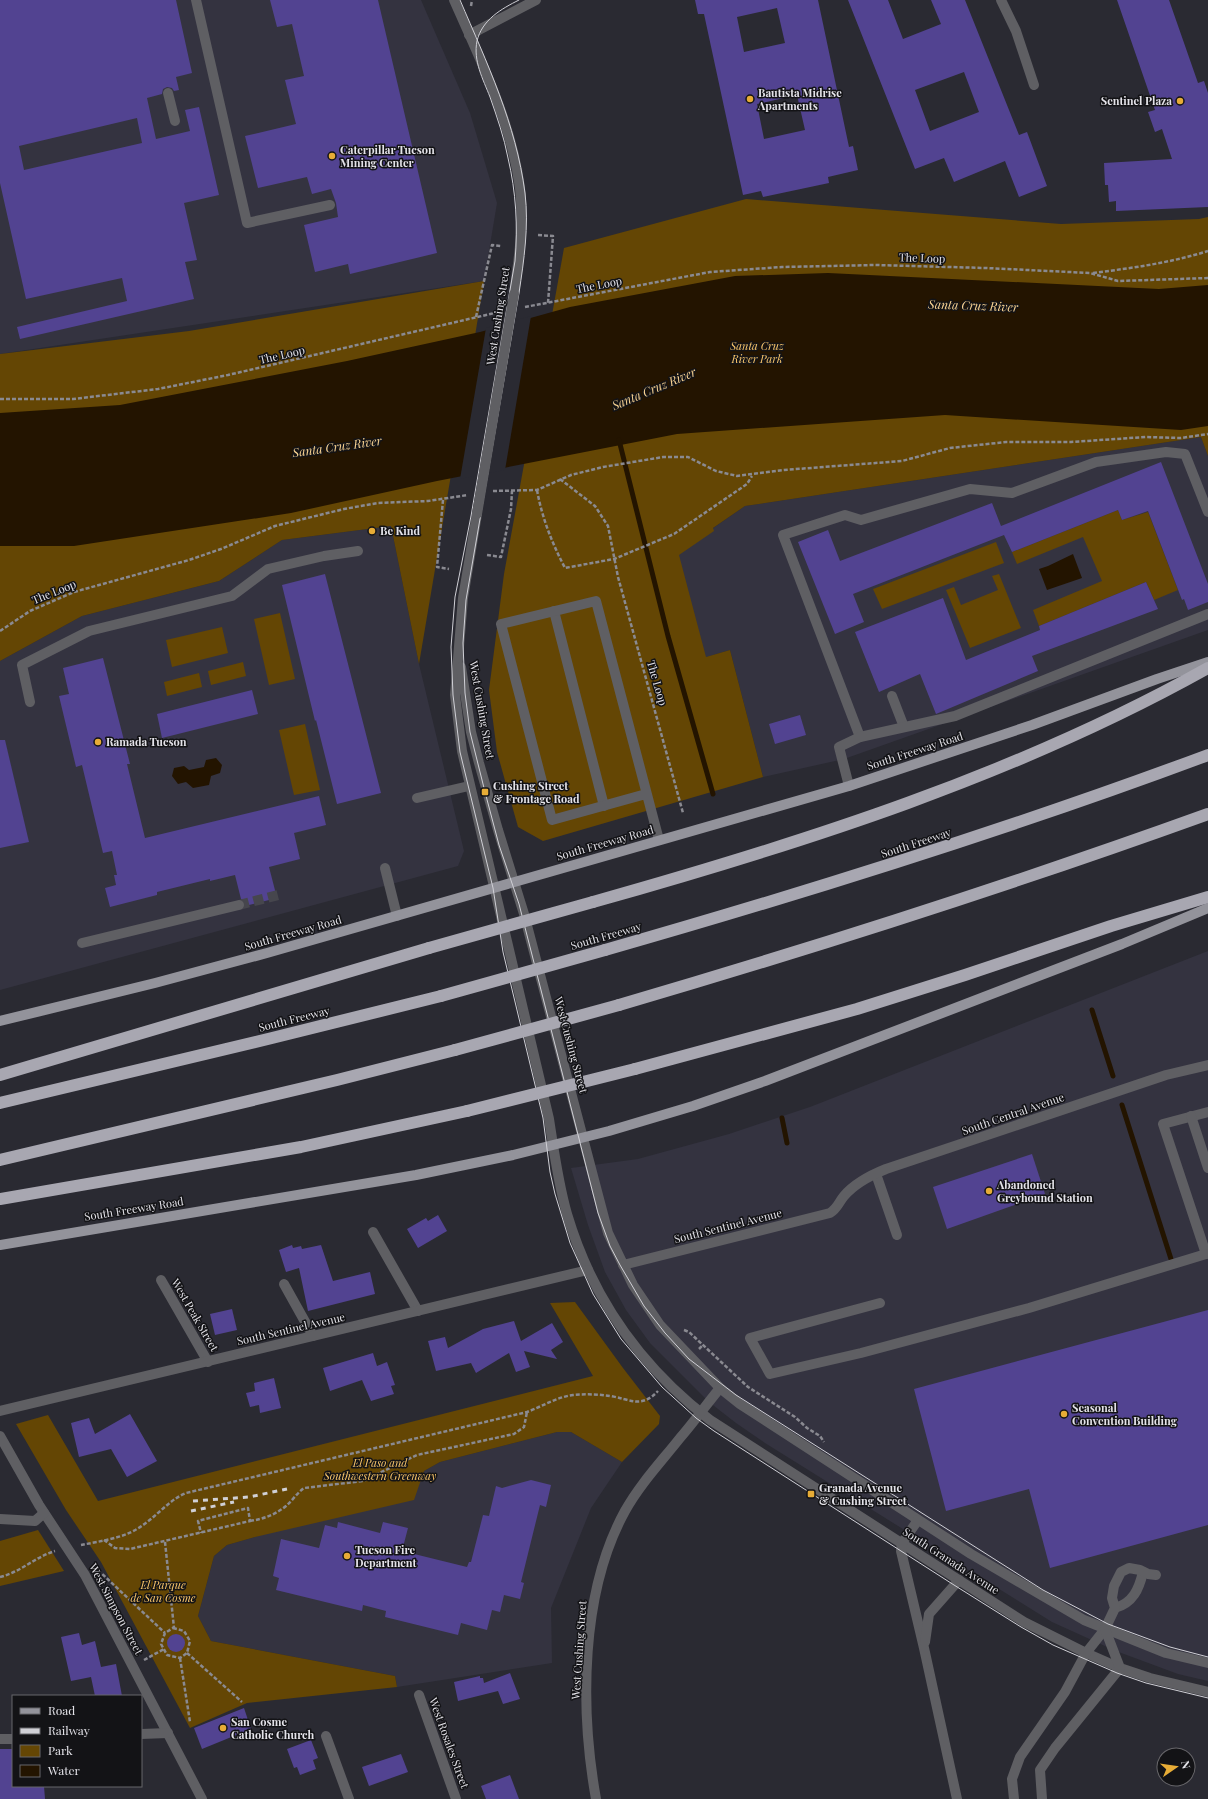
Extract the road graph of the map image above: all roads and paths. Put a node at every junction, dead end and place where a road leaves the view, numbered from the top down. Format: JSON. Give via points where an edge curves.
{"nodes":[{"id":1,"x":196,"y":0,"type":"edge"},
{"id":2,"x":454,"y":0,"type":"edge"},
{"id":3,"x":536,"y":0,"type":"edge"},
{"id":4,"x":1001,"y":0,"type":"edge"},
{"id":5,"x":469,"y":35,"type":"junction"},
{"id":6,"x":1034,"y":85,"type":"dead end"},
{"id":7,"x":168,"y":93,"type":"dead end"},
{"id":8,"x":175,"y":121,"type":"dead end"},
{"id":9,"x":330,"y":205,"type":"dead end"},
{"id":10,"x":538,"y":235,"type":"dead end"},
{"id":11,"x":501,"y":246,"type":"dead end"},
{"id":12,"x":1208,"y":251,"type":"edge"},
{"id":13,"x":1090,"y":273,"type":"junction"},
{"id":14,"x":1208,"y":278,"type":"edge"},
{"id":15,"x":548,"y":303,"type":"junction"},
{"id":16,"x":525,"y":307,"type":"dead end"},
{"id":17,"x":501,"y":312,"type":"dead end"},
{"id":18,"x":476,"y":317,"type":"junction"},
{"id":19,"x":0,"y":399,"type":"edge"},
{"id":20,"x":1208,"y":434,"type":"edge"},
{"id":21,"x":753,"y":475,"type":"junction"},
{"id":22,"x":560,"y":479,"type":"junction"},
{"id":23,"x":492,"y":490,"type":"dead end"},
{"id":24,"x":537,"y":490,"type":"junction"},
{"id":25,"x":512,"y":491,"type":"junction"},
{"id":26,"x":472,"y":494,"type":"dead end"},
{"id":27,"x":1205,"y":497,"type":"edge"},
{"id":28,"x":443,"y":500,"type":"junction"},
{"id":29,"x":1208,"y":512,"type":"edge"},
{"id":30,"x":358,"y":551,"type":"dead end"},
{"id":31,"x":487,"y":555,"type":"dead end"},
{"id":32,"x":614,"y":559,"type":"junction"},
{"id":33,"x":449,"y":569,"type":"dead end"},
{"id":34,"x":554,"y":612,"type":"junction"},
{"id":35,"x":1208,"y":614,"type":"edge"},
{"id":36,"x":0,"y":631,"type":"edge"},
{"id":37,"x":458,"y":645,"type":"junction"},
{"id":38,"x":1208,"y":662,"type":"edge"},
{"id":39,"x":1208,"y":668,"type":"edge"},
{"id":40,"x":892,"y":696,"type":"dead end"},
{"id":41,"x":30,"y":702,"type":"dead end"},
{"id":42,"x":904,"y":727,"type":"junction"},
{"id":43,"x":860,"y":737,"type":"junction"},
{"id":44,"x":1208,"y":755,"type":"edge"},
{"id":45,"x":469,"y":786,"type":"junction"},
{"id":46,"x":849,"y":786,"type":"junction"},
{"id":47,"x":646,"y":794,"type":"junction"},
{"id":48,"x":417,"y":798,"type":"dead end"},
{"id":49,"x":604,"y":806,"type":"junction"},
{"id":50,"x":683,"y":812,"type":"dead end"},
{"id":51,"x":1208,"y":814,"type":"edge"},
{"id":52,"x":659,"y":840,"type":"junction"},
{"id":53,"x":385,"y":868,"type":"dead end"},
{"id":54,"x":514,"y":881,"type":"junction"},
{"id":55,"x":493,"y":888,"type":"junction"},
{"id":56,"x":1208,"y":897,"type":"edge"},
{"id":57,"x":239,"y":905,"type":"tunnel mouth"},
{"id":58,"x":1208,"y":908,"type":"edge"},
{"id":59,"x":397,"y":916,"type":"junction"},
{"id":60,"x":82,"y":943,"type":"dead end"},
{"id":61,"x":0,"y":1021,"type":"edge"},
{"id":62,"x":1208,"y":1065,"type":"edge"},
{"id":63,"x":0,"y":1075,"type":"edge"},
{"id":64,"x":0,"y":1103,"type":"edge"},
{"id":65,"x":1208,"y":1112,"type":"edge"},
{"id":66,"x":1191,"y":1116,"type":"junction"},
{"id":67,"x":582,"y":1137,"type":"junction"},
{"id":68,"x":553,"y":1145,"type":"junction"},
{"id":69,"x":0,"y":1160,"type":"edge"},
{"id":70,"x":1208,"y":1168,"type":"edge"},
{"id":71,"x":876,"y":1174,"type":"junction"},
{"id":72,"x":0,"y":1199,"type":"edge"},
{"id":73,"x":837,"y":1207,"type":"joint"},
{"id":74,"x":373,"y":1232,"type":"dead end"},
{"id":75,"x":896,"y":1235,"type":"dead end"},
{"id":76,"x":0,"y":1245,"type":"edge"},
{"id":77,"x":1207,"y":1254,"type":"edge"},
{"id":78,"x":623,"y":1265,"type":"junction"},
{"id":79,"x":588,"y":1270,"type":"junction"},
{"id":80,"x":162,"y":1280,"type":"dead end"},
{"id":81,"x":284,"y":1284,"type":"dead end"},
{"id":82,"x":880,"y":1302,"type":"dead end"},
{"id":83,"x":418,"y":1311,"type":"junction"},
{"id":84,"x":660,"y":1325,"type":"junction"},
{"id":85,"x":313,"y":1336,"type":"junction"},
{"id":86,"x":703,"y":1345,"type":"junction"},
{"id":87,"x":690,"y":1357,"type":"junction"},
{"id":88,"x":208,"y":1362,"type":"junction"},
{"id":89,"x":666,"y":1383,"type":"junction"},
{"id":90,"x":720,"y":1388,"type":"junction"},
{"id":91,"x":0,"y":1411,"type":"edge"},
{"id":92,"x":527,"y":1412,"type":"junction"},
{"id":93,"x":700,"y":1412,"type":"junction"},
{"id":94,"x":0,"y":1436,"type":"edge"},
{"id":95,"x":827,"y":1446,"type":"dead end"},
{"id":96,"x":44,"y":1513,"type":"junction"},
{"id":97,"x":0,"y":1519,"type":"edge"},
{"id":98,"x":918,"y":1520,"type":"junction"},
{"id":99,"x":250,"y":1521,"type":"junction"},
{"id":100,"x":201,"y":1533,"type":"junction"},
{"id":101,"x":103,"y":1540,"type":"junction"},
{"id":102,"x":165,"y":1542,"type":"junction"},
{"id":103,"x":902,"y":1543,"type":"junction"},
{"id":104,"x":67,"y":1547,"type":"junction"},
{"id":105,"x":96,"y":1568,"type":"dead end"},
{"id":106,"x":1144,"y":1572,"type":"junction"},
{"id":107,"x":1156,"y":1575,"type":"dead end"},
{"id":108,"x":0,"y":1577,"type":"edge"},
{"id":109,"x":959,"y":1580,"type":"junction"},
{"id":110,"x":1115,"y":1608,"type":"junction"},
{"id":111,"x":174,"y":1628,"type":"junction"},
{"id":112,"x":1105,"y":1629,"type":"junction"},
{"id":113,"x":165,"y":1632,"type":"junction"},
{"id":114,"x":924,"y":1648,"type":"junction"},
{"id":115,"x":164,"y":1649,"type":"junction"},
{"id":116,"x":187,"y":1653,"type":"junction"},
{"id":117,"x":1086,"y":1653,"type":"junction"},
{"id":118,"x":180,"y":1658,"type":"junction"},
{"id":119,"x":144,"y":1660,"type":"dead end"},
{"id":120,"x":1208,"y":1663,"type":"edge"},
{"id":121,"x":1120,"y":1668,"type":"junction"},
{"id":122,"x":1208,"y":1692,"type":"edge"},
{"id":123,"x":419,"y":1695,"type":"dead end"},
{"id":124,"x":242,"y":1702,"type":"dead end"},
{"id":125,"x":190,"y":1722,"type":"dead end"},
{"id":126,"x":168,"y":1733,"type":"junction"},
{"id":127,"x":142,"y":1734,"type":"edge"},
{"id":128,"x":326,"y":1736,"type":"dead end"},
{"id":129,"x":0,"y":1739,"type":"edge"},
{"id":130,"x":12,"y":1739,"type":"edge"},
{"id":131,"x":202,"y":1799,"type":"edge"},
{"id":132,"x":349,"y":1799,"type":"edge"},
{"id":133,"x":456,"y":1799,"type":"edge"},
{"id":134,"x":596,"y":1799,"type":"edge"},
{"id":135,"x":957,"y":1799,"type":"edge"},
{"id":136,"x":1014,"y":1799,"type":"edge"},
{"id":137,"x":1042,"y":1799,"type":"edge"}],
"edges":[{"from":1,"to":9,"type":"street","via":[[247,224]]},
{"from":2,"to":5,"type":"street","name":"West Cushing Street"},
{"from":3,"to":5,"type":"street"},
{"from":4,"to":6,"type":"street","via":[[1016,31]]},
{"from":5,"to":37,"type":"street","name":"West Cushing Street","bridge":true,"via":[[496,95],[514,156],[520,190],[520,255],[463,598]]},
{"from":7,"to":8,"type":"street"},
{"from":10,"to":15,"type":"path","via":[[553,236]]},
{"from":11,"to":18,"type":"path","via":[[492,245]]},
{"from":12,"to":13,"type":"path","via":[[1149,266]]},
{"from":13,"to":14,"type":"path","name":"The Loop","via":[[1118,281]]},
{"from":13,"to":15,"type":"path","name":"The Loop","via":[[875,265],[782,267],[710,272]]},
{"from":15,"to":16,"type":"path","name":"The Loop"},
{"from":17,"to":18,"type":"path","name":"The Loop"},
{"from":18,"to":19,"type":"path","name":"The Loop","via":[[243,372],[158,389],[73,399]]},
{"from":20,"to":21,"type":"path","via":[[1181,438],[1006,442],[950,448],[902,461],[784,470]]},
{"from":21,"to":22,"type":"path","via":[[722,473],[688,456],[663,457],[603,467]]},
{"from":21,"to":32,"type":"path","via":[[747,484],[674,534]]},
{"from":22,"to":24,"type":"path"},
{"from":22,"to":32,"type":"path","name":"The Loop","via":[[595,506],[608,526]]},
{"from":23,"to":25,"type":"path"},
{"from":24,"to":25,"type":"path"},
{"from":24,"to":32,"type":"path","via":[[554,547],[565,568]]},
{"from":25,"to":31,"type":"path","via":[[501,557]]},
{"from":26,"to":28,"type":"path","name":"The Loop"},
{"from":27,"to":29,"type":"street"},
{"from":27,"to":43,"type":"street","via":[[1185,454],[1166,452],[1096,462],[1012,493],[970,489],[861,520],[845,514],[783,535]]},
{"from":28,"to":33,"type":"path","via":[[437,567]]},
{"from":28,"to":36,"type":"path","name":"The Loop","via":[[378,503],[275,526],[189,560],[74,592],[30,611]]},
{"from":30,"to":41,"type":"street","via":[[268,569],[232,596],[89,631],[22,665]]},
{"from":32,"to":50,"type":"path","name":"The Loop"},
{"from":34,"to":47,"type":"street","via":[[596,601]]},
{"from":34,"to":49,"type":"street"},
{"from":34,"to":49,"type":"street","via":[[501,624],[552,820]]},
{"from":35,"to":42,"type":"street","via":[[955,716]]},
{"from":37,"to":45,"type":"street","name":"West Cushing Street","via":[[455,701]]},
{"from":37,"to":54,"type":"street","name":"West Cushing Street","via":[[471,732]]},
{"from":38,"to":46,"type":"main road","name":"South Freeway Road","via":[[1032,725]]},
{"from":39,"to":63,"type":"highway","bridge":true,"via":[[1166,691],[1052,745],[922,798],[796,842]]},
{"from":40,"to":42,"type":"street"},
{"from":42,"to":43,"type":"street"},
{"from":43,"to":46,"type":"street","via":[[838,747]]},
{"from":44,"to":64,"type":"highway","name":"South Freeway","bridge":true,"via":[[909,859],[605,950],[441,996]]},
{"from":45,"to":48,"type":"street"},
{"from":45,"to":55,"type":"street","name":"West Cushing Street"},
{"from":46,"to":52,"type":"main road","name":"South Freeway Road"},
{"from":47,"to":49,"type":"street"},
{"from":47,"to":52,"type":"street"},
{"from":51,"to":69,"type":"highway","bridge":true,"via":[[903,919],[619,1005],[300,1089]]},
{"from":52,"to":54,"type":"main road","name":"South Freeway Road"},
{"from":53,"to":59,"type":"street"},
{"from":54,"to":55,"type":"main road","name":"South Freeway Road"},
{"from":54,"to":67,"type":"street","name":"West Cushing Street"},
{"from":55,"to":59,"type":"main road","name":"South Freeway Road"},
{"from":55,"to":68,"type":"street","name":"West Cushing Street","via":[[549,1119]]},
{"from":56,"to":72,"type":"highway","bridge":true,"via":[[864,1006],[635,1069],[466,1111],[301,1147]]},
{"from":57,"to":60,"type":"street"},
{"from":58,"to":67,"type":"main road","name":"South Freeway Road","via":[[1122,944],[765,1082],[693,1106]]},
{"from":59,"to":61,"type":"main road","name":"South Freeway Road","via":[[163,981]]},
{"from":62,"to":71,"type":"street","name":"South Central Avenue","via":[[1166,1075]]},
{"from":65,"to":66,"type":"street"},
{"from":66,"to":70,"type":"street"},
{"from":66,"to":77,"type":"street","via":[[1163,1124]]},
{"from":67,"to":68,"type":"main road","name":"South Freeway Road"},
{"from":67,"to":78,"type":"street","name":"West Cushing Street","via":[[605,1223]]},
{"from":68,"to":76,"type":"main road","name":"South Freeway Road","via":[[416,1175]]},
{"from":68,"to":79,"type":"street","name":"West Cushing Street","via":[[566,1209],[576,1243]]},
{"from":71,"to":73,"type":"street","name":"South Central Avenue","via":[[851,1189]]},
{"from":71,"to":75,"type":"street"},
{"from":73,"to":78,"type":"street","name":"South Sentinel Avenue","via":[[830,1213]]},
{"from":74,"to":83,"type":"street"},
{"from":77,"to":82,"type":"street","via":[[1029,1308],[861,1353],[770,1374],[750,1338]]},
{"from":78,"to":84,"type":"street","name":"West Cushing Street","via":[[639,1295]]},
{"from":79,"to":83,"type":"street","name":"South Sentinel Avenue"},
{"from":79,"to":89,"type":"street","name":"West Cushing Street","via":[[618,1324],[643,1358]]},
{"from":80,"to":88,"type":"street","name":"West Peak Street"},
{"from":81,"to":85,"type":"street"},
{"from":83,"to":85,"type":"street","name":"South Sentinel Avenue"},
{"from":84,"to":86,"type":"path","via":[[689,1332]]},
{"from":84,"to":87,"type":"street","name":"West Cushing Street"},
{"from":85,"to":88,"type":"street","name":"South Sentinel Avenue"},
{"from":86,"to":87,"type":"path"},
{"from":86,"to":95,"type":"path","via":[[748,1387],[796,1417],[820,1436]]},
{"from":87,"to":90,"type":"street","name":"West Cushing Street"},
{"from":88,"to":91,"type":"street","name":"South Sentinel Avenue"},
{"from":89,"to":92,"type":"path","via":[[652,1398],[640,1402],[604,1395],[574,1395],[554,1400]]},
{"from":89,"to":93,"type":"street","name":"West Cushing Street"},
{"from":90,"to":93,"type":"street","name":"West Cushing Street"},
{"from":90,"to":98,"type":"street","name":"South Granada Avenue","via":[[747,1409]]},
{"from":92,"to":99,"type":"path","via":[[524,1427],[514,1434],[417,1455],[363,1481],[304,1488],[287,1506],[276,1513]]},
{"from":92,"to":101,"type":"path","via":[[186,1493],[135,1530]]},
{"from":93,"to":103,"type":"street","name":"South Granada Avenue"},
{"from":93,"to":134,"type":"street","name":"West Cushing Street","via":[[653,1470],[626,1510],[611,1541],[600,1574],[591,1625],[587,1698],[588,1744]]},
{"from":94,"to":96,"type":"street","name":"West Simpson Street"},
{"from":96,"to":97,"type":"street","via":[[35,1521]]},
{"from":96,"to":104,"type":"street","name":"West Simpson Street"},
{"from":98,"to":103,"type":"street"},
{"from":98,"to":112,"type":"street","name":"South Granada Avenue","via":[[1049,1601]]},
{"from":99,"to":100,"type":"path"},
{"from":99,"to":100,"type":"path","via":[[248,1508],[198,1521]]},
{"from":100,"to":102,"type":"path"},
{"from":101,"to":102,"type":"path","via":[[115,1548],[125,1550]]},
{"from":101,"to":104,"type":"path"},
{"from":102,"to":111,"type":"path"},
{"from":103,"to":109,"type":"street","name":"South Granada Avenue"},
{"from":103,"to":114,"type":"street","via":[[901,1551]]},
{"from":104,"to":108,"type":"path","via":[[42,1555],[17,1572]]},
{"from":104,"to":126,"type":"street","name":"West Simpson Street","via":[[89,1582]]},
{"from":105,"to":113,"type":"path"},
{"from":106,"to":107,"type":"street"},
{"from":106,"to":110,"type":"street","via":[[1134,1597],[1123,1606]]},
{"from":106,"to":110,"type":"street","via":[[1128,1568],[1121,1572],[1114,1586],[1112,1598]]},
{"from":109,"to":114,"type":"street","via":[[929,1614]]},
{"from":109,"to":117,"type":"street","name":"South Granada Avenue","via":[[1024,1622]]},
{"from":110,"to":112,"type":"street"},
{"from":111,"to":113,"type":"path"},
{"from":111,"to":116,"type":"path","via":[[184,1631],[190,1641]]},
{"from":112,"to":117,"type":"street"},
{"from":112,"to":120,"type":"street","name":"South Granada Avenue","via":[[1166,1653]]},
{"from":112,"to":121,"type":"street"},
{"from":113,"to":115,"type":"path","via":[[161,1644]]},
{"from":114,"to":135,"type":"street"},
{"from":115,"to":118,"type":"path","via":[[167,1655]]},
{"from":115,"to":119,"type":"path"},
{"from":116,"to":118,"type":"path"},
{"from":116,"to":124,"type":"path"},
{"from":117,"to":121,"type":"street","name":"South Granada Avenue"},
{"from":117,"to":136,"type":"street","via":[[1065,1692],[1020,1757],[1012,1780]]},
{"from":118,"to":125,"type":"path"},
{"from":121,"to":122,"type":"street","name":"South Granada Avenue"},
{"from":121,"to":137,"type":"street","via":[[1040,1770]]},
{"from":123,"to":133,"type":"street","name":"West Rosales Street"},
{"from":126,"to":127,"type":"street"},
{"from":126,"to":131,"type":"street","name":"West Simpson Street"},
{"from":128,"to":132,"type":"street"},
{"from":129,"to":130,"type":"street"}]}
